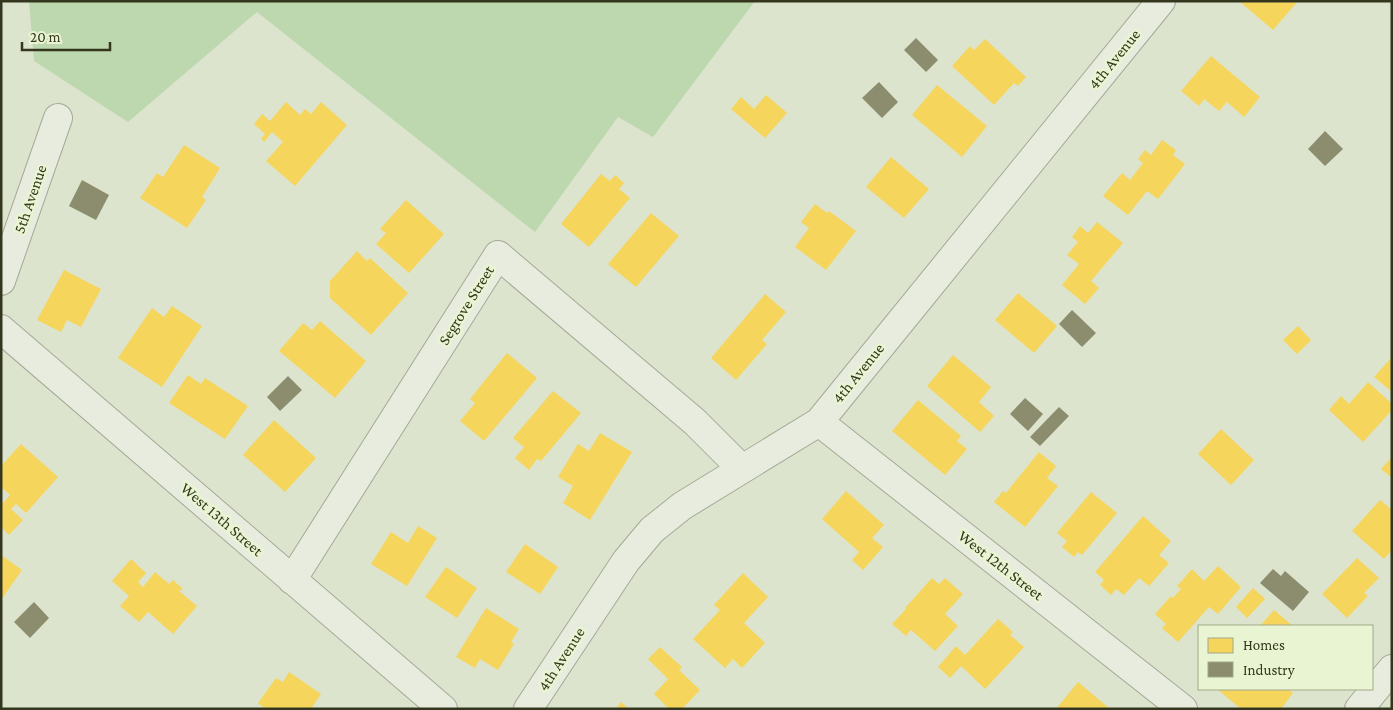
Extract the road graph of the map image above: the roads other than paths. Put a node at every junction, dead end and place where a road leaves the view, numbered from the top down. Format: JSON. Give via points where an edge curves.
{"nodes":[{"id":1,"x":1161,"y":1,"type":"edge"},
{"id":2,"x":58,"y":118,"type":"dead end"},
{"id":3,"x":1,"y":281,"type":"edge"},
{"id":4,"x":1,"y":329,"type":"edge"},
{"id":5,"x":819,"y":422,"type":"junction"},
{"id":6,"x":742,"y":469,"type":"junction"},
{"id":7,"x":292,"y":580,"type":"junction"},
{"id":8,"x":1392,"y":669,"type":"edge"},
{"id":9,"x":443,"y":709,"type":"edge"},
{"id":10,"x":528,"y":709,"type":"edge"},
{"id":11,"x":1183,"y":709,"type":"edge"},
{"id":12,"x":1359,"y":709,"type":"edge"}],
"edges":[{"from":1,"to":5,"type":"street","name":"4th Avenue"},
{"from":2,"to":3,"type":"street","name":"5th Avenue"},
{"from":4,"to":7,"type":"street","name":"West 13th Street"},
{"from":5,"to":6,"type":"street","name":"4th Avenue"},
{"from":5,"to":11,"type":"street","name":"West 12th Street"},
{"from":6,"to":7,"type":"street","name":"Segrove Street","via":[[695,422],[498,255]]},
{"from":6,"to":10,"type":"street","name":"4th Avenue","via":[[682,506],[652,530],[626,561]]},
{"from":7,"to":9,"type":"street","name":"West 13th Street"},
{"from":8,"to":12,"type":"street"}]}
